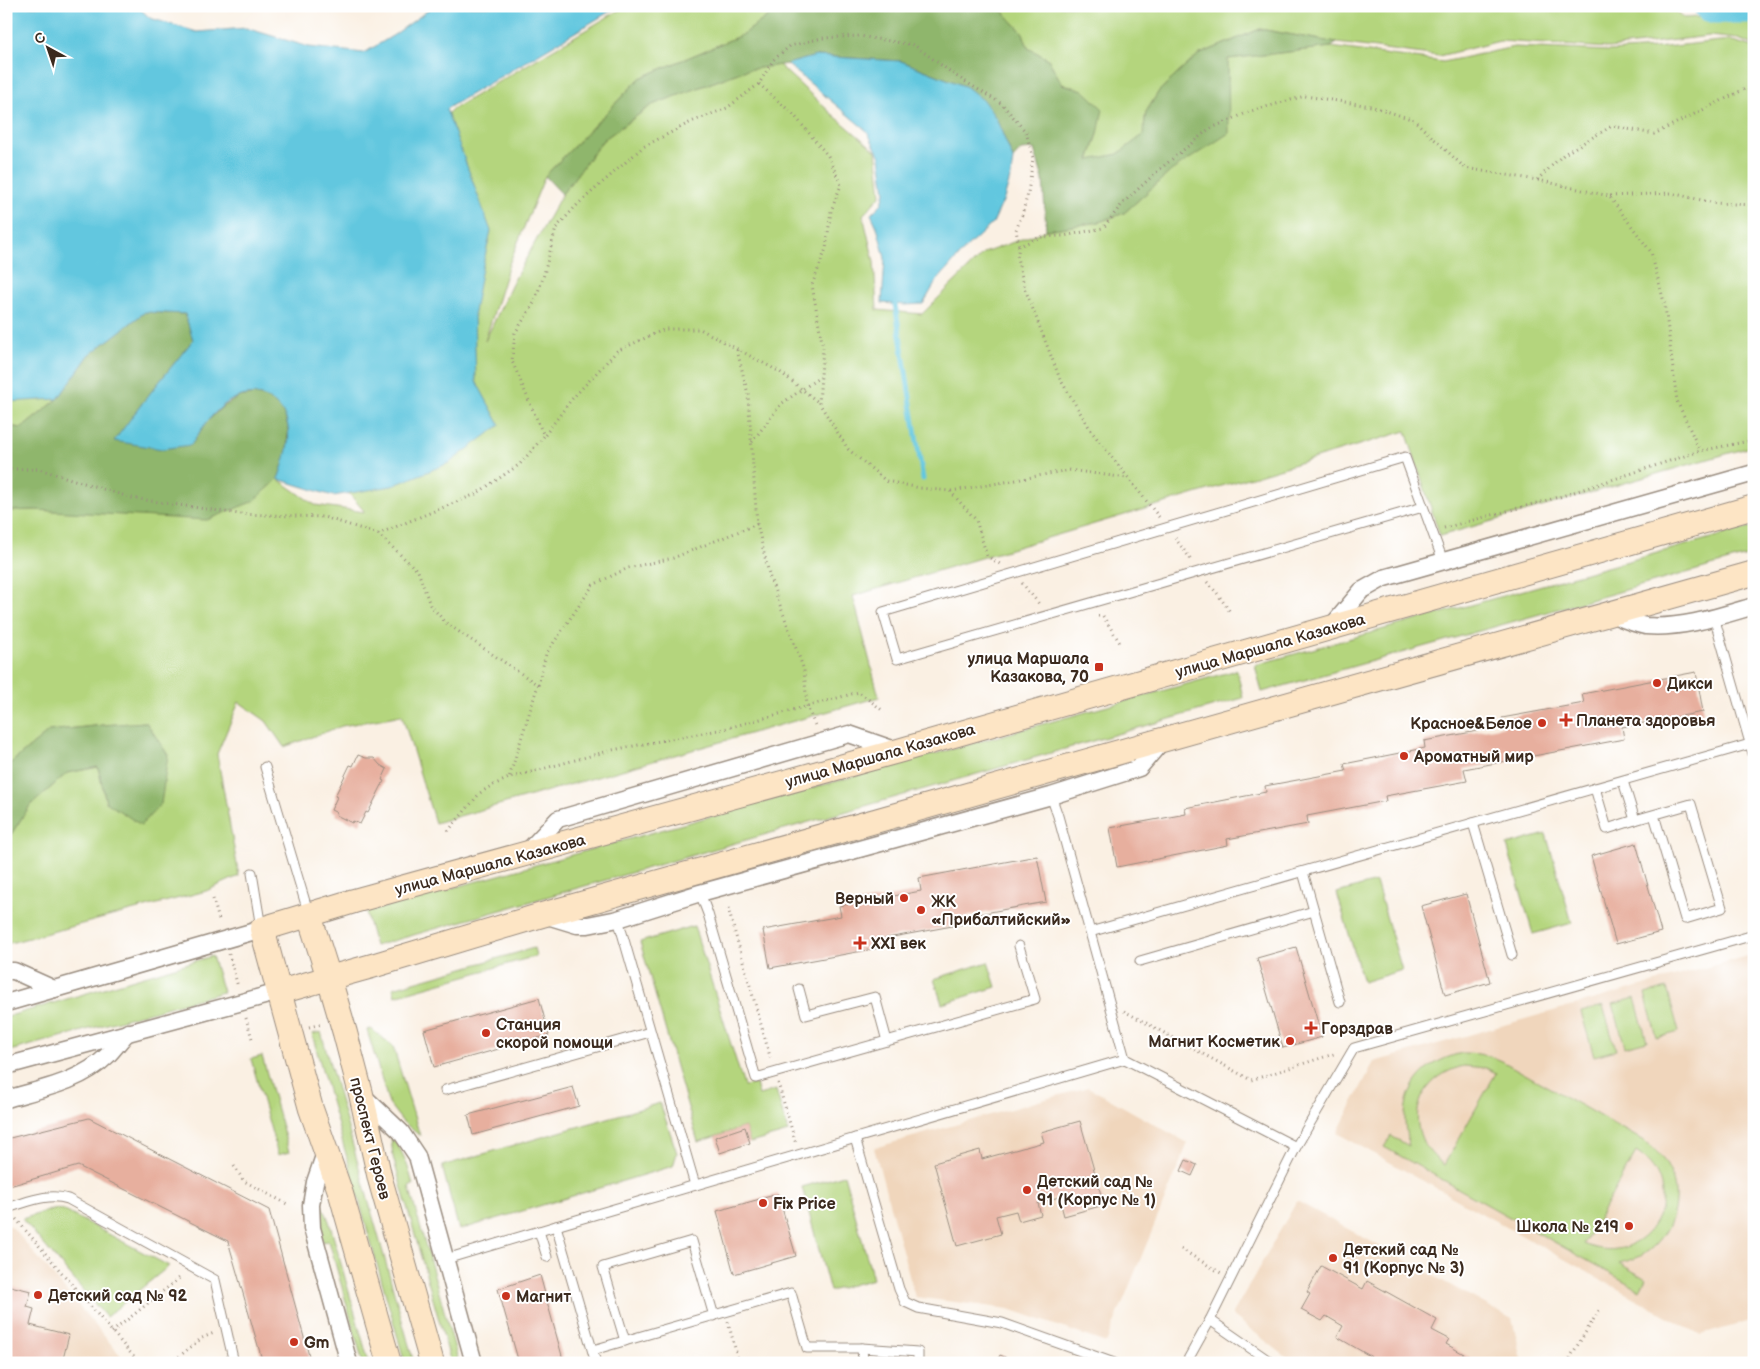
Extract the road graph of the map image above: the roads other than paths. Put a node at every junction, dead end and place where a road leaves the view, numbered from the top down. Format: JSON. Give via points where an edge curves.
{"nodes":[{"id":1,"x":1754,"y":473,"type":"edge"},
{"id":2,"x":1754,"y":507,"type":"edge"},
{"id":3,"x":1423,"y":508,"type":"junction"},
{"id":4,"x":1443,"y":561,"type":"junction"},
{"id":5,"x":1754,"y":573,"type":"edge"},
{"id":6,"x":1754,"y":606,"type":"edge"},
{"id":7,"x":1608,"y":613,"type":"junction"},
{"id":8,"x":1714,"y":617,"type":"junction"},
{"id":9,"x":1330,"y":628,"type":"junction"},
{"id":10,"x":1163,"y":740,"type":"junction"},
{"id":11,"x":1750,"y":744,"type":"junction"},
{"id":12,"x":1754,"y":757,"type":"edge"},
{"id":13,"x":265,"y":767,"type":"dead end"},
{"id":14,"x":1623,"y":781,"type":"junction"},
{"id":15,"x":1595,"y":788,"type":"junction"},
{"id":16,"x":1051,"y":796,"type":"junction"},
{"id":17,"x":1654,"y":815,"type":"junction"},
{"id":18,"x":1634,"y":820,"type":"junction"},
{"id":19,"x":1473,"y":823,"type":"junction"},
{"id":20,"x":1303,"y":872,"type":"junction"},
{"id":21,"x":252,"y":873,"type":"dead end"},
{"id":22,"x":700,"y":893,"type":"junction"},
{"id":23,"x":1314,"y":911,"type":"junction"},
{"id":24,"x":309,"y":914,"type":"junction"},
{"id":25,"x":542,"y":915,"type":"junction"},
{"id":26,"x":618,"y":919,"type":"junction"},
{"id":27,"x":262,"y":929,"type":"junction"},
{"id":28,"x":1090,"y":932,"type":"junction"},
{"id":29,"x":1754,"y":935,"type":"edge"},
{"id":30,"x":1019,"y":946,"type":"dead end"},
{"id":31,"x":1512,"y":955,"type":"dead end"},
{"id":32,"x":1140,"y":961,"type":"dead end"},
{"id":33,"x":6,"y":971,"type":"edge"},
{"id":34,"x":329,"y":978,"type":"junction"},
{"id":35,"x":54,"y":989,"type":"junction"},
{"id":36,"x":799,"y":989,"type":"dead end"},
{"id":37,"x":279,"y":992,"type":"junction"},
{"id":38,"x":1340,"y":1002,"type":"dead end"},
{"id":39,"x":6,"y":1003,"type":"edge"},
{"id":40,"x":128,"y":1032,"type":"junction"},
{"id":41,"x":650,"y":1032,"type":"junction"},
{"id":42,"x":888,"y":1041,"type":"junction"},
{"id":43,"x":1125,"y":1059,"type":"junction"},
{"id":44,"x":6,"y":1066,"type":"edge"},
{"id":45,"x":445,"y":1090,"type":"dead end"},
{"id":46,"x":361,"y":1094,"type":"junction"},
{"id":47,"x":6,"y":1099,"type":"edge"},
{"id":48,"x":855,"y":1138,"type":"junction"},
{"id":49,"x":1296,"y":1148,"type":"junction"},
{"id":50,"x":326,"y":1150,"type":"junction"},
{"id":51,"x":695,"y":1185,"type":"junction"},
{"id":52,"x":9,"y":1207,"type":"edge"},
{"id":53,"x":556,"y":1226,"type":"junction"},
{"id":54,"x":538,"y":1231,"type":"junction"},
{"id":55,"x":547,"y":1257,"type":"dead end"},
{"id":56,"x":446,"y":1259,"type":"junction"},
{"id":57,"x":714,"y":1316,"type":"junction"},
{"id":58,"x":1210,"y":1320,"type":"junction"},
{"id":59,"x":625,"y":1341,"type":"junction"},
{"id":60,"x":862,"y":1348,"type":"junction"},
{"id":61,"x":593,"y":1350,"type":"junction"},
{"id":62,"x":1095,"y":1360,"type":"edge"},
{"id":63,"x":234,"y":1363,"type":"edge"},
{"id":64,"x":349,"y":1363,"type":"edge"},
{"id":65,"x":389,"y":1363,"type":"edge"},
{"id":66,"x":432,"y":1363,"type":"edge"},
{"id":67,"x":474,"y":1363,"type":"edge"},
{"id":68,"x":596,"y":1363,"type":"edge"},
{"id":69,"x":863,"y":1363,"type":"edge"},
{"id":70,"x":918,"y":1363,"type":"edge"},
{"id":71,"x":1114,"y":1363,"type":"edge"},
{"id":72,"x":1186,"y":1363,"type":"edge"},
{"id":73,"x":1272,"y":1363,"type":"edge"}],
"edges":[{"from":1,"to":4,"type":"street"},
{"from":2,"to":9,"type":"street","name":"улица Маршала Казакова"},
{"from":3,"to":3,"type":"lane","via":[[897,659],[883,612],[1406,457]]},
{"from":3,"to":4,"type":"lane"},
{"from":4,"to":9,"type":"street","via":[[1384,578],[1361,591]]},
{"from":5,"to":7,"type":"street"},
{"from":6,"to":8,"type":"street"},
{"from":7,"to":8,"type":"street","via":[[1645,626],[1671,626]]},
{"from":7,"to":10,"type":"street"},
{"from":8,"to":11,"type":"lane"},
{"from":9,"to":24,"type":"street","name":"улица Маршала Казакова"},
{"from":10,"to":16,"type":"street","via":[[1139,768]]},
{"from":10,"to":25,"type":"street"},
{"from":11,"to":12,"type":"lane"},
{"from":11,"to":14,"type":"lane"},
{"from":13,"to":24,"type":"lane"},
{"from":14,"to":15,"type":"lane"},
{"from":14,"to":18,"type":"lane"},
{"from":15,"to":18,"type":"lane","via":[[1607,829]]},
{"from":15,"to":19,"type":"lane"},
{"from":16,"to":22,"type":"street"},
{"from":16,"to":28,"type":"lane"},
{"from":17,"to":17,"type":"lane","via":[[1690,804],[1722,908],[1685,919]]},
{"from":17,"to":18,"type":"lane"},
{"from":19,"to":20,"type":"lane"},
{"from":19,"to":31,"type":"lane"},
{"from":20,"to":23,"type":"lane"},
{"from":20,"to":28,"type":"lane"},
{"from":21,"to":27,"type":"lane"},
{"from":22,"to":26,"type":"street"},
{"from":22,"to":42,"type":"lane","via":[[756,1078]]},
{"from":23,"to":32,"type":"lane"},
{"from":23,"to":38,"type":"lane"},
{"from":24,"to":27,"type":"street","name":"улица Маршала Казакова"},
{"from":24,"to":34,"type":"street","name":"проспект Героев"},
{"from":25,"to":26,"type":"street","via":[[577,925]]},
{"from":25,"to":34,"type":"street"},
{"from":26,"to":41,"type":"lane"},
{"from":27,"to":35,"type":"street","name":"улица Маршала Казакова"},
{"from":27,"to":37,"type":"street"},
{"from":28,"to":43,"type":"lane"},
{"from":29,"to":49,"type":"lane","via":[[1354,1048]]},
{"from":30,"to":42,"type":"lane","via":[[1035,999]]},
{"from":33,"to":35,"type":"street","via":[[14,971]]},
{"from":34,"to":37,"type":"street"},
{"from":34,"to":46,"type":"street","name":"проспект Героев"},
{"from":35,"to":39,"type":"street","name":"улица Маршала Казакова"},
{"from":36,"to":42,"type":"lane","via":[[806,1015],[875,997]]},
{"from":37,"to":40,"type":"street"},
{"from":37,"to":50,"type":"street","via":[[310,1109]]},
{"from":40,"to":44,"type":"street"},
{"from":40,"to":47,"type":"street","via":[[107,1056],[86,1072]]},
{"from":41,"to":45,"type":"lane"},
{"from":41,"to":51,"type":"lane"},
{"from":43,"to":48,"type":"lane"},
{"from":43,"to":49,"type":"lane"},
{"from":46,"to":56,"type":"street","via":[[401,1132],[417,1156]]},
{"from":46,"to":66,"type":"street","name":"проспект Героев","via":[[380,1179]]},
{"from":48,"to":51,"type":"lane"},
{"from":48,"to":62,"type":"lane","via":[[899,1288],[906,1302],[918,1308],[1002,1323]]},
{"from":49,"to":58,"type":"lane"},
{"from":50,"to":64,"type":"street","via":[[315,1182],[312,1228]]},
{"from":50,"to":65,"type":"street"},
{"from":51,"to":53,"type":"lane"},
{"from":52,"to":63,"type":"lane","via":[[58,1196],[215,1280]]},
{"from":53,"to":54,"type":"lane"},
{"from":53,"to":61,"type":"lane"},
{"from":54,"to":55,"type":"lane"},
{"from":54,"to":56,"type":"lane"},
{"from":56,"to":67,"type":"street"},
{"from":57,"to":59,"type":"lane"},
{"from":57,"to":59,"type":"lane","via":[[692,1241],[603,1267]]},
{"from":57,"to":60,"type":"lane","via":[[791,1293],[808,1348]]},
{"from":58,"to":72,"type":"lane"},
{"from":58,"to":73,"type":"lane"},
{"from":59,"to":61,"type":"lane"},
{"from":60,"to":69,"type":"lane"},
{"from":60,"to":70,"type":"lane","via":[[918,1352]]},
{"from":61,"to":68,"type":"lane"},
{"from":62,"to":71,"type":"lane"}]}
